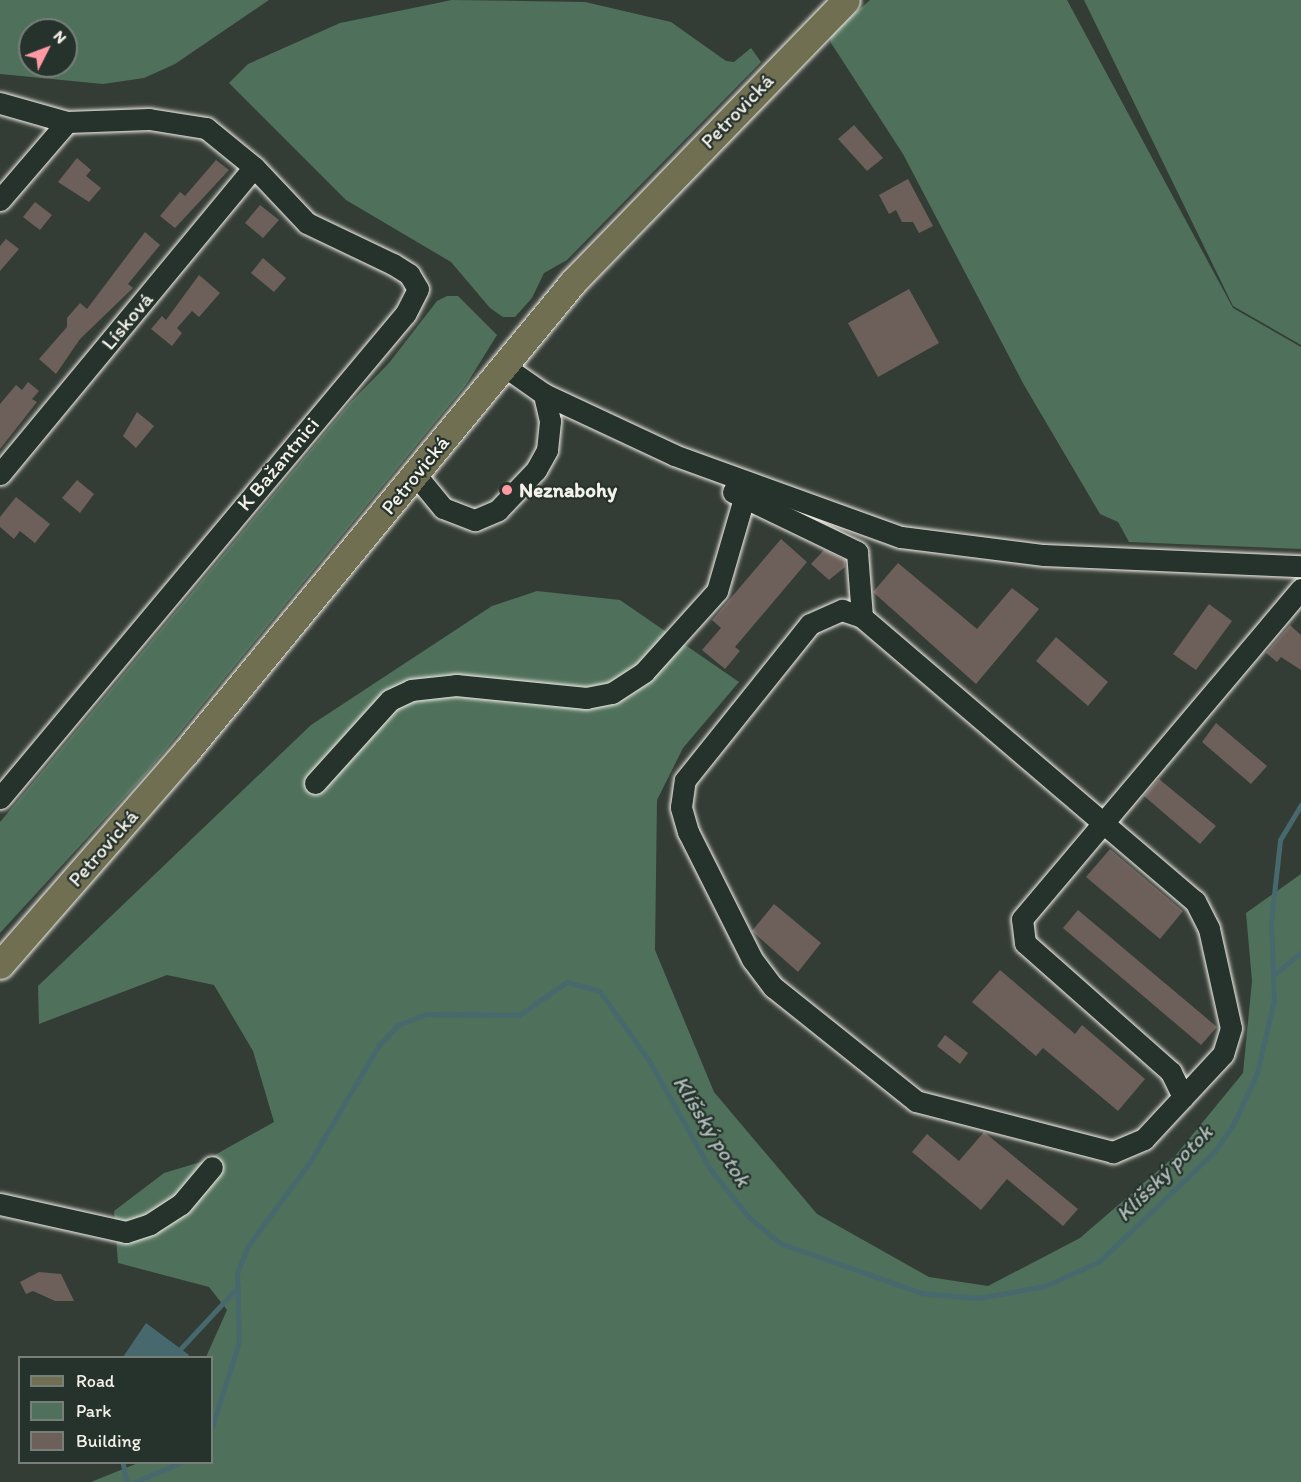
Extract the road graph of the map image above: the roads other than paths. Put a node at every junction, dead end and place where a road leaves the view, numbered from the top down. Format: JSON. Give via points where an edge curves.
{"nodes":[{"id":1,"x":846,"y":0,"type":"edge"},
{"id":2,"x":0,"y":103,"type":"edge"},
{"id":3,"x":67,"y":122,"type":"junction"},
{"id":4,"x":254,"y":168,"type":"junction"},
{"id":5,"x":0,"y":200,"type":"edge"},
{"id":6,"x":504,"y":366,"type":"junction"},
{"id":7,"x":544,"y":394,"type":"junction"},
{"id":8,"x":674,"y":455,"type":"junction"},
{"id":9,"x":0,"y":474,"type":"edge"},
{"id":10,"x":415,"y":474,"type":"junction"},
{"id":11,"x":744,"y":498,"type":"junction"},
{"id":12,"x":1301,"y":566,"type":"edge"},
{"id":13,"x":1301,"y":589,"type":"edge"},
{"id":14,"x":862,"y":616,"type":"junction"},
{"id":15,"x":315,"y":783,"type":"dead end"},
{"id":16,"x":0,"y":798,"type":"edge"},
{"id":17,"x":1105,"y":823,"type":"junction"},
{"id":18,"x":0,"y":965,"type":"edge"},
{"id":19,"x":1183,"y":1097,"type":"junction"},
{"id":20,"x":212,"y":1167,"type":"dead end"},
{"id":21,"x":0,"y":1204,"type":"edge"}],
"edges":[{"from":1,"to":6,"type":"main road","name":"Petrovická","via":[[573,282]]},
{"from":2,"to":3,"type":"street","name":"K Bažantnici"},
{"from":3,"to":4,"type":"street","name":"K Bažantnici","via":[[149,119],[206,128]]},
{"from":3,"to":5,"type":"street"},
{"from":4,"to":9,"type":"street","name":"Lísková"},
{"from":4,"to":16,"type":"street","name":"K Bažantnici","via":[[307,223],[393,264],[416,282],[417,294]]},
{"from":6,"to":7,"type":"street"},
{"from":6,"to":10,"type":"main road","name":"Petrovická"},
{"from":7,"to":8,"type":"street"},
{"from":7,"to":10,"type":"street","via":[[550,421],[547,450],[536,470],[498,510],[475,520],[443,508]]},
{"from":8,"to":11,"type":"street"},
{"from":8,"to":12,"type":"street","via":[[901,537],[1044,555]]},
{"from":10,"to":18,"type":"main road","name":"Petrovická","via":[[186,753]]},
{"from":11,"to":14,"type":"street","via":[[856,552]]},
{"from":11,"to":15,"type":"street","via":[[717,591],[644,672],[612,693],[586,698],[456,685],[411,690],[390,700]]},
{"from":13,"to":17,"type":"street"},
{"from":14,"to":17,"type":"street"},
{"from":14,"to":19,"type":"street","via":[[842,610],[810,624],[685,780],[681,807],[688,832],[752,959],[791,1002],[916,1101],[942,1111],[1113,1152],[1144,1138]]},
{"from":17,"to":19,"type":"street","via":[[1195,901],[1209,929],[1231,1028],[1223,1054]]},
{"from":17,"to":19,"type":"street","via":[[1022,919],[1025,943],[1171,1072]]},
{"from":20,"to":21,"type":"street","via":[[181,1204],[150,1224],[126,1232]]}]}
